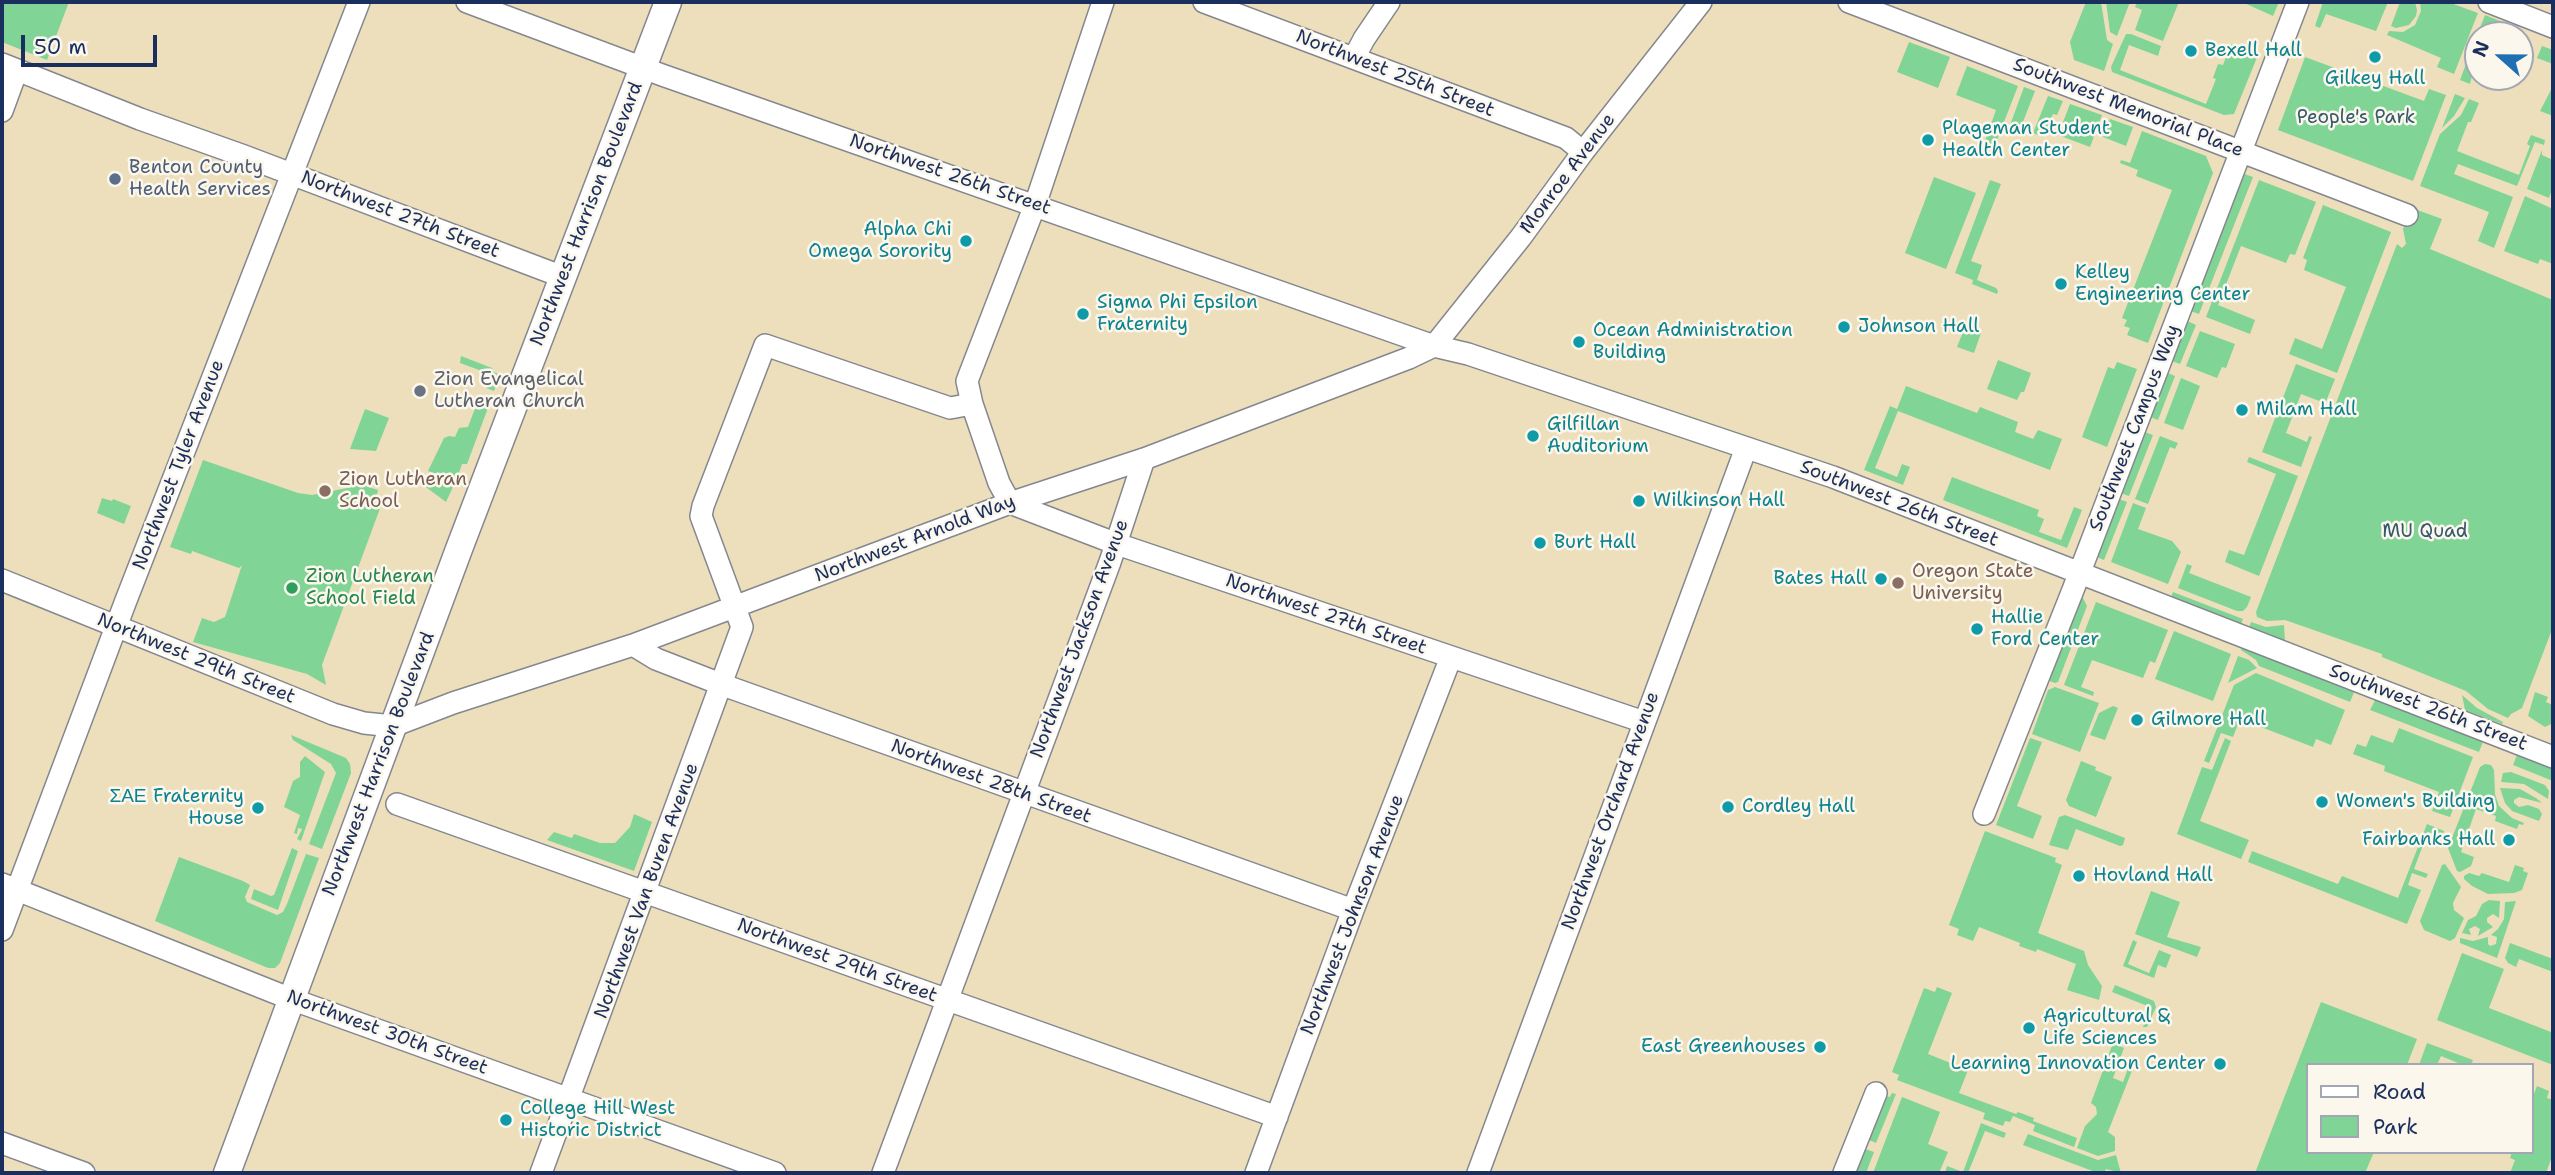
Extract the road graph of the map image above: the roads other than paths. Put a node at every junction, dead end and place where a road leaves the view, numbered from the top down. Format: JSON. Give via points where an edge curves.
{"nodes":[{"id":1,"x":359,"y":2,"type":"edge"},
{"id":2,"x":467,"y":2,"type":"edge"},
{"id":3,"x":668,"y":2,"type":"edge"},
{"id":4,"x":1103,"y":2,"type":"edge"},
{"id":5,"x":1204,"y":2,"type":"edge"},
{"id":6,"x":1389,"y":2,"type":"edge"},
{"id":7,"x":1701,"y":2,"type":"edge"},
{"id":8,"x":1849,"y":2,"type":"edge"},
{"id":9,"x":2298,"y":2,"type":"edge"},
{"id":10,"x":2489,"y":2,"type":"edge"},
{"id":11,"x":2553,"y":27,"type":"edge"},
{"id":12,"x":1354,"y":58,"type":"junction"},
{"id":13,"x":10,"y":67,"type":"edge"},
{"id":14,"x":642,"y":68,"type":"junction"},
{"id":15,"x":2,"y":111,"type":"edge"},
{"id":16,"x":2240,"y":151,"type":"junction"},
{"id":17,"x":1583,"y":152,"type":"junction"},
{"id":18,"x":293,"y":174,"type":"junction"},
{"id":19,"x":1035,"y":205,"type":"junction"},
{"id":20,"x":2406,"y":215,"type":"dead end"},
{"id":21,"x":563,"y":277,"type":"junction"},
{"id":22,"x":1434,"y":346,"type":"junction"},
{"id":23,"x":972,"y":404,"type":"junction"},
{"id":24,"x":1746,"y":448,"type":"junction"},
{"id":25,"x":1144,"y":459,"type":"junction"},
{"id":26,"x":1010,"y":503,"type":"junction"},
{"id":27,"x":1117,"y":544,"type":"junction"},
{"id":28,"x":2079,"y":573,"type":"junction"},
{"id":29,"x":2,"y":580,"type":"edge"},
{"id":30,"x":736,"y":607,"type":"junction"},
{"id":31,"x":116,"y":628,"type":"junction"},
{"id":32,"x":633,"y":645,"type":"junction"},
{"id":33,"x":1451,"y":657,"type":"junction"},
{"id":34,"x":723,"y":685,"type":"junction"},
{"id":35,"x":1644,"y":722,"type":"junction"},
{"id":36,"x":393,"y":726,"type":"junction"},
{"id":37,"x":2553,"y":757,"type":"edge"},
{"id":38,"x":1023,"y":794,"type":"junction"},
{"id":39,"x":397,"y":804,"type":"dead end"},
{"id":40,"x":1984,"y":814,"type":"dead end"},
{"id":41,"x":9,"y":887,"type":"edge"},
{"id":42,"x":646,"y":893,"type":"junction"},
{"id":43,"x":1353,"y":910,"type":"junction"},
{"id":44,"x":2,"y":930,"type":"edge"},
{"id":45,"x":291,"y":999,"type":"junction"},
{"id":46,"x":947,"y":1000,"type":"junction"},
{"id":47,"x":1875,"y":1093,"type":"dead end"},
{"id":48,"x":569,"y":1099,"type":"junction"},
{"id":49,"x":1277,"y":1117,"type":"junction"},
{"id":50,"x":2,"y":1143,"type":"edge"},
{"id":51,"x":84,"y":1173,"type":"edge"},
{"id":52,"x":227,"y":1173,"type":"edge"},
{"id":53,"x":541,"y":1173,"type":"edge"},
{"id":54,"x":775,"y":1173,"type":"edge"},
{"id":55,"x":883,"y":1173,"type":"edge"},
{"id":56,"x":1256,"y":1173,"type":"edge"},
{"id":57,"x":1478,"y":1173,"type":"edge"},
{"id":58,"x":1844,"y":1173,"type":"edge"}],
"edges":[{"from":1,"to":18,"type":"street","name":"Northwest Tyler Avenue"},
{"from":2,"to":14,"type":"street","name":"Northwest 26th Street"},
{"from":3,"to":14,"type":"main road","name":"Northwest Harrison Boulevard"},
{"from":4,"to":19,"type":"street"},
{"from":5,"to":12,"type":"street","name":"Northwest 25th Street"},
{"from":6,"to":12,"type":"street"},
{"from":7,"to":17,"type":"street","name":"Monroe Avenue"},
{"from":8,"to":16,"type":"street","name":"Southwest Memorial Place"},
{"from":9,"to":16,"type":"street","name":"Southwest Campus Way"},
{"from":10,"to":11,"type":"street"},
{"from":12,"to":17,"type":"street","name":"Northwest 25th Street","via":[[1566,138]]},
{"from":13,"to":15,"type":"street"},
{"from":13,"to":18,"type":"street","name":"Northwest 27th Street"},
{"from":14,"to":19,"type":"street","name":"Northwest 26th Street"},
{"from":14,"to":21,"type":"main road","name":"Northwest Harrison Boulevard"},
{"from":16,"to":20,"type":"street","name":"Southwest Memorial Place"},
{"from":16,"to":28,"type":"street","name":"Southwest Campus Way"},
{"from":17,"to":22,"type":"street","name":"Monroe Avenue"},
{"from":18,"to":21,"type":"street","name":"Northwest 27th Street"},
{"from":18,"to":31,"type":"street","name":"Northwest Tyler Avenue"},
{"from":19,"to":22,"type":"street","name":"Northwest 26th Street"},
{"from":19,"to":23,"type":"street","via":[[967,381]]},
{"from":21,"to":36,"type":"main road","name":"Northwest Harrison Boulevard"},
{"from":22,"to":24,"type":"street","name":"Southwest 26th Street"},
{"from":22,"to":25,"type":"street","name":"Northwest Arnold Way"},
{"from":23,"to":26,"type":"street"},
{"from":23,"to":30,"type":"street","name":"Northwest Van Buren Avenue","via":[[950,408],[765,345],[701,516]]},
{"from":24,"to":28,"type":"street","name":"Southwest 26th Street"},
{"from":24,"to":35,"type":"street","name":"Northwest Orchard Avenue"},
{"from":25,"to":26,"type":"street","name":"Northwest Arnold Way"},
{"from":25,"to":27,"type":"street","name":"Northwest Jackson Avenue"},
{"from":26,"to":27,"type":"street","name":"Northwest 27th Street"},
{"from":26,"to":30,"type":"street","name":"Northwest Arnold Way"},
{"from":27,"to":33,"type":"street","name":"Northwest 27th Street"},
{"from":27,"to":38,"type":"street","name":"Northwest Jackson Avenue"},
{"from":28,"to":37,"type":"street","name":"Southwest 26th Street"},
{"from":28,"to":40,"type":"street","name":"Southwest Campus Way"},
{"from":29,"to":31,"type":"street","name":"Northwest 29th Street"},
{"from":30,"to":32,"type":"street","name":"Northwest Arnold Way"},
{"from":30,"to":34,"type":"street","name":"Northwest Van Buren Avenue","via":[[742,628]]},
{"from":31,"to":36,"type":"street","name":"Northwest 29th Street","via":[[333,714]]},
{"from":31,"to":41,"type":"street","name":"Northwest Tyler Avenue"},
{"from":32,"to":34,"type":"street","name":"Northwest 28th Street"},
{"from":32,"to":36,"type":"street","name":"Northwest Arnold Way"},
{"from":33,"to":35,"type":"street","name":"Northwest 27th Street"},
{"from":33,"to":43,"type":"street","name":"Northwest Johnson Avenue"},
{"from":34,"to":38,"type":"street","name":"Northwest 28th Street"},
{"from":34,"to":42,"type":"street","name":"Northwest Van Buren Avenue"},
{"from":35,"to":57,"type":"street","name":"Northwest Orchard Avenue"},
{"from":36,"to":45,"type":"main road","name":"Northwest Harrison Boulevard"},
{"from":38,"to":43,"type":"street","name":"Northwest 28th Street"},
{"from":38,"to":46,"type":"street","name":"Northwest Jackson Avenue"},
{"from":39,"to":42,"type":"street","name":"Northwest 29th Street"},
{"from":41,"to":44,"type":"street","name":"Northwest Tyler Avenue"},
{"from":41,"to":45,"type":"street","name":"Northwest 30th Street"},
{"from":42,"to":46,"type":"street","name":"Northwest 29th Street"},
{"from":42,"to":48,"type":"street","name":"Northwest Van Buren Avenue"},
{"from":43,"to":49,"type":"street","name":"Northwest Johnson Avenue"},
{"from":45,"to":48,"type":"street","name":"Northwest 30th Street"},
{"from":45,"to":52,"type":"main road","name":"Northwest Harrison Boulevard"},
{"from":46,"to":49,"type":"street","name":"Northwest 29th Street"},
{"from":46,"to":55,"type":"street","name":"Northwest Jackson Avenue"},
{"from":47,"to":58,"type":"street"},
{"from":48,"to":53,"type":"street","name":"Northwest Van Buren Avenue"},
{"from":48,"to":54,"type":"street","name":"Northwest 30th Street"},
{"from":49,"to":56,"type":"street","name":"Northwest Johnson Avenue"},
{"from":50,"to":51,"type":"street"}]}
